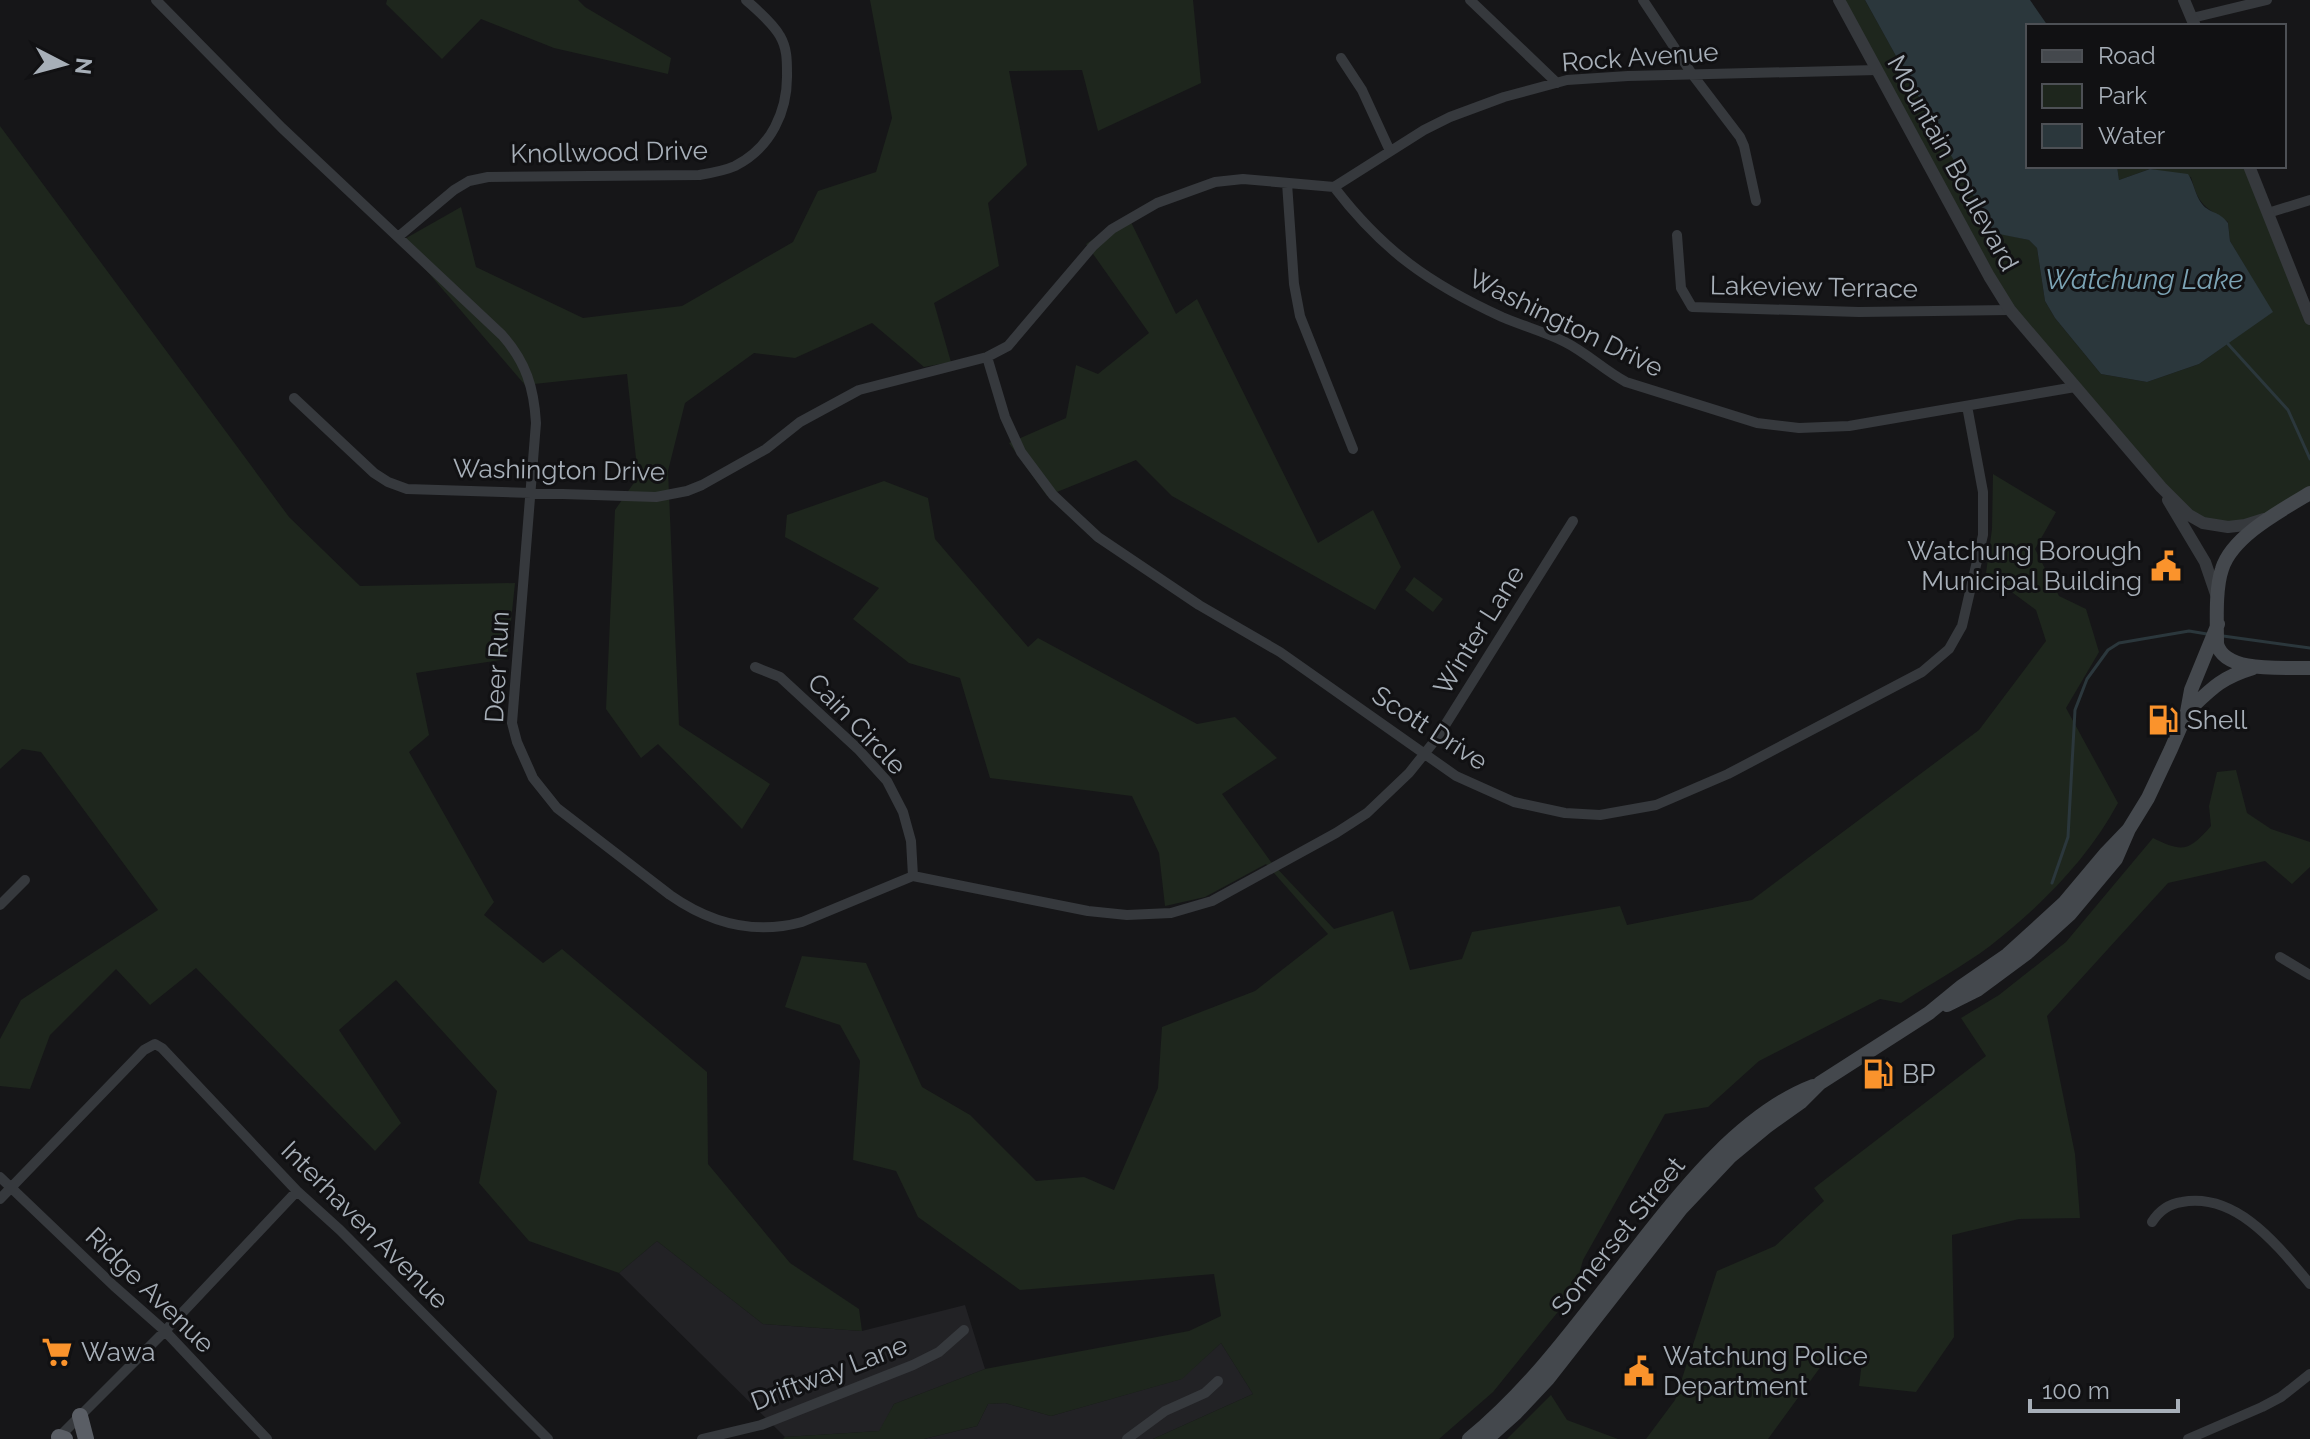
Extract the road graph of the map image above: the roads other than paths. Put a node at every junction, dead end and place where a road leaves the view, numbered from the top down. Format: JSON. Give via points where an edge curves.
{"nodes":[{"id":1,"x":156,"y":0,"type":"edge"},
{"id":2,"x":746,"y":0,"type":"edge"},
{"id":3,"x":1470,"y":0,"type":"edge"},
{"id":4,"x":1643,"y":0,"type":"edge"},
{"id":5,"x":1839,"y":0,"type":"edge"},
{"id":6,"x":2184,"y":0,"type":"edge"},
{"id":7,"x":2267,"y":0,"type":"edge"},
{"id":8,"x":2193,"y":22,"type":"edge"},
{"id":9,"x":1341,"y":58,"type":"dead end"},
{"id":10,"x":1877,"y":70,"type":"junction"},
{"id":11,"x":1692,"y":74,"type":"junction"},
{"id":12,"x":1557,"y":83,"type":"junction"},
{"id":13,"x":1390,"y":151,"type":"junction"},
{"id":14,"x":2250,"y":168,"type":"edge"},
{"id":15,"x":1287,"y":183,"type":"junction"},
{"id":16,"x":1334,"y":187,"type":"junction"},
{"id":17,"x":2310,"y":200,"type":"edge"},
{"id":18,"x":1756,"y":201,"type":"dead end"},
{"id":19,"x":2268,"y":213,"type":"junction"},
{"id":20,"x":1677,"y":235,"type":"dead end"},
{"id":21,"x":398,"y":237,"type":"junction"},
{"id":22,"x":2010,"y":310,"type":"junction"},
{"id":23,"x":2310,"y":319,"type":"edge"},
{"id":24,"x":987,"y":357,"type":"junction"},
{"id":25,"x":2075,"y":387,"type":"junction"},
{"id":26,"x":294,"y":398,"type":"dead end"},
{"id":27,"x":1967,"y":406,"type":"junction"},
{"id":28,"x":1353,"y":449,"type":"dead end"},
{"id":29,"x":2161,"y":487,"type":"junction"},
{"id":30,"x":530,"y":493,"type":"junction"},
{"id":31,"x":2310,"y":493,"type":"edge"},
{"id":32,"x":2270,"y":517,"type":"junction"},
{"id":33,"x":1573,"y":521,"type":"dead end"},
{"id":34,"x":2217,"y":597,"type":"junction"},
{"id":35,"x":2213,"y":644,"type":"junction"},
{"id":36,"x":2257,"y":666,"type":"junction"},
{"id":37,"x":755,"y":667,"type":"dead end"},
{"id":38,"x":2310,"y":668,"type":"edge"},
{"id":39,"x":2187,"y":712,"type":"junction"},
{"id":40,"x":1425,"y":755,"type":"junction"},
{"id":41,"x":913,"y":876,"type":"junction"},
{"id":42,"x":25,"y":880,"type":"dead end"},
{"id":43,"x":0,"y":905,"type":"edge"},
{"id":44,"x":2280,"y":957,"type":"dead end"},
{"id":45,"x":2310,"y":975,"type":"edge"},
{"id":46,"x":1820,"y":1083,"type":"junction"},
{"id":47,"x":0,"y":1177,"type":"edge"},
{"id":48,"x":11,"y":1188,"type":"junction"},
{"id":49,"x":297,"y":1191,"type":"junction"},
{"id":50,"x":0,"y":1199,"type":"edge"},
{"id":51,"x":2152,"y":1222,"type":"dead end"},
{"id":52,"x":2310,"y":1284,"type":"edge"},
{"id":53,"x":964,"y":1330,"type":"dead end"},
{"id":54,"x":165,"y":1331,"type":"junction"},
{"id":55,"x":2310,"y":1374,"type":"edge"},
{"id":56,"x":1218,"y":1381,"type":"dead end"},
{"id":57,"x":80,"y":1416,"type":"junction"},
{"id":58,"x":60,"y":1438,"type":"edge"},
{"id":59,"x":544,"y":1438,"type":"edge"},
{"id":60,"x":86,"y":1439,"type":"edge"},
{"id":61,"x":267,"y":1439,"type":"edge"},
{"id":62,"x":702,"y":1439,"type":"edge"},
{"id":63,"x":1127,"y":1439,"type":"edge"},
{"id":64,"x":1469,"y":1439,"type":"edge"},
{"id":65,"x":1487,"y":1439,"type":"edge"},
{"id":66,"x":2188,"y":1439,"type":"edge"}],
"edges":[{"from":1,"to":21,"type":"street","name":"Deer Run"},
{"from":2,"to":21,"type":"street","name":"Knollwood Drive","via":[[780,35],[788,81],[779,123],[745,159],[723,171],[699,175],[469,181]]},
{"from":3,"to":12,"type":"street"},
{"from":4,"to":11,"type":"street"},
{"from":5,"to":10,"type":"street","name":"Mountain Boulevard"},
{"from":6,"to":8,"type":"street"},
{"from":7,"to":8,"type":"street"},
{"from":9,"to":13,"type":"street"},
{"from":10,"to":11,"type":"street","name":"Rock Avenue"},
{"from":10,"to":22,"type":"street","name":"Mountain Boulevard"},
{"from":11,"to":12,"type":"street","name":"Rock Avenue"},
{"from":11,"to":18,"type":"street","via":[[1740,137]]},
{"from":12,"to":13,"type":"street","name":"Rock Avenue","via":[[1450,117]]},
{"from":13,"to":16,"type":"street","name":"Rock Avenue"},
{"from":14,"to":19,"type":"street"},
{"from":15,"to":16,"type":"street","name":"Washington Drive"},
{"from":15,"to":24,"type":"street","name":"Washington Drive","via":[[1215,182],[1130,216],[1093,246],[1008,346]]},
{"from":15,"to":28,"type":"street","via":[[1300,316]]},
{"from":16,"to":27,"type":"street","name":"Washington Drive","via":[[1374,235],[1414,269],[1485,309],[1567,343],[1612,375],[1654,392],[1757,423],[1799,428],[1849,426]]},
{"from":17,"to":19,"type":"street"},
{"from":19,"to":23,"type":"street"},
{"from":20,"to":22,"type":"street","name":"Lakeview Terrace","via":[[1681,288],[1692,307]]},
{"from":21,"to":30,"type":"street","name":"Deer Run","via":[[502,335],[529,379],[536,423]]},
{"from":22,"to":25,"type":"street","name":"Mountain Boulevard"},
{"from":24,"to":30,"type":"street","name":"Washington Drive","via":[[859,390],[800,422],[742,464],[687,491],[656,497]]},
{"from":24,"to":40,"type":"street","name":"Scott Drive","via":[[1021,452],[1070,512],[1129,559],[1280,652]]},
{"from":25,"to":27,"type":"street","name":"Washington Drive"},
{"from":25,"to":29,"type":"street","name":"Mountain Boulevard"},
{"from":26,"to":30,"type":"street","name":"Washington Drive","via":[[388,482],[407,489]]},
{"from":27,"to":40,"type":"street","name":"Scott Drive","via":[[1983,492],[1983,535],[1962,626],[1949,649],[1922,672],[1728,774],[1656,805],[1600,815],[1514,802],[1456,776]]},
{"from":29,"to":32,"type":"street","name":"Mountain Boulevard","via":[[2189,515],[2211,525],[2237,527]]},
{"from":29,"to":34,"type":"street","name":"Mountain Boulevard","via":[[2205,562]]},
{"from":30,"to":41,"type":"street","name":"Deer Run","via":[[512,723],[533,778],[557,808],[688,908],[735,925],[771,928],[802,922]]},
{"from":31,"to":32,"type":"main road","name":"Somerset Street"},
{"from":32,"to":34,"type":"main road","name":"Somerset Street","via":[[2228,555]]},
{"from":33,"to":40,"type":"street","name":"Winter Lane"},
{"from":34,"to":35,"type":"main road","name":"Somerset Street"},
{"from":35,"to":36,"type":"main road","via":[[2230,661]]},
{"from":35,"to":39,"type":"main road","name":"Somerset Street","via":[[2191,690]]},
{"from":36,"to":38,"type":"main road"},
{"from":36,"to":39,"type":"main road","name":"Somerset Street","via":[[2226,677]]},
{"from":37,"to":41,"type":"street","name":"Cain Circle","via":[[780,677],[887,781],[911,841]]},
{"from":39,"to":46,"type":"main road","name":"Somerset Street","via":[[2129,829],[2046,922],[1929,1013]]},
{"from":40,"to":41,"type":"street","name":"Winter Lane","via":[[1367,813],[1212,901],[1171,913],[1087,911]]},
{"from":42,"to":43,"type":"street"},
{"from":44,"to":45,"type":"street"},
{"from":46,"to":64,"type":"main road","name":"Somerset Street","via":[[1775,1106],[1706,1165],[1535,1377]]},
{"from":46,"to":65,"type":"main road","name":"Somerset Street","via":[[1697,1191],[1548,1379]]},
{"from":47,"to":48,"type":"street","name":"Ridge Avenue"},
{"from":48,"to":49,"type":"street","name":"Interhaven Avenue","via":[[155,1044]]},
{"from":48,"to":50,"type":"street"},
{"from":48,"to":54,"type":"street","name":"Ridge Avenue"},
{"from":49,"to":54,"type":"street"},
{"from":49,"to":59,"type":"street","name":"Interhaven Avenue"},
{"from":51,"to":52,"type":"street","via":[[2174,1203],[2221,1204],[2247,1218]]},
{"from":53,"to":62,"type":"street","name":"Driftway Lane","via":[[913,1365],[761,1425]]},
{"from":54,"to":57,"type":"street"},
{"from":54,"to":61,"type":"street","name":"Ridge Avenue"},
{"from":55,"to":66,"type":"street","via":[[2281,1397]]},
{"from":56,"to":63,"type":"street"},
{"from":57,"to":58,"type":"street"},
{"from":57,"to":60,"type":"highway"}]}
